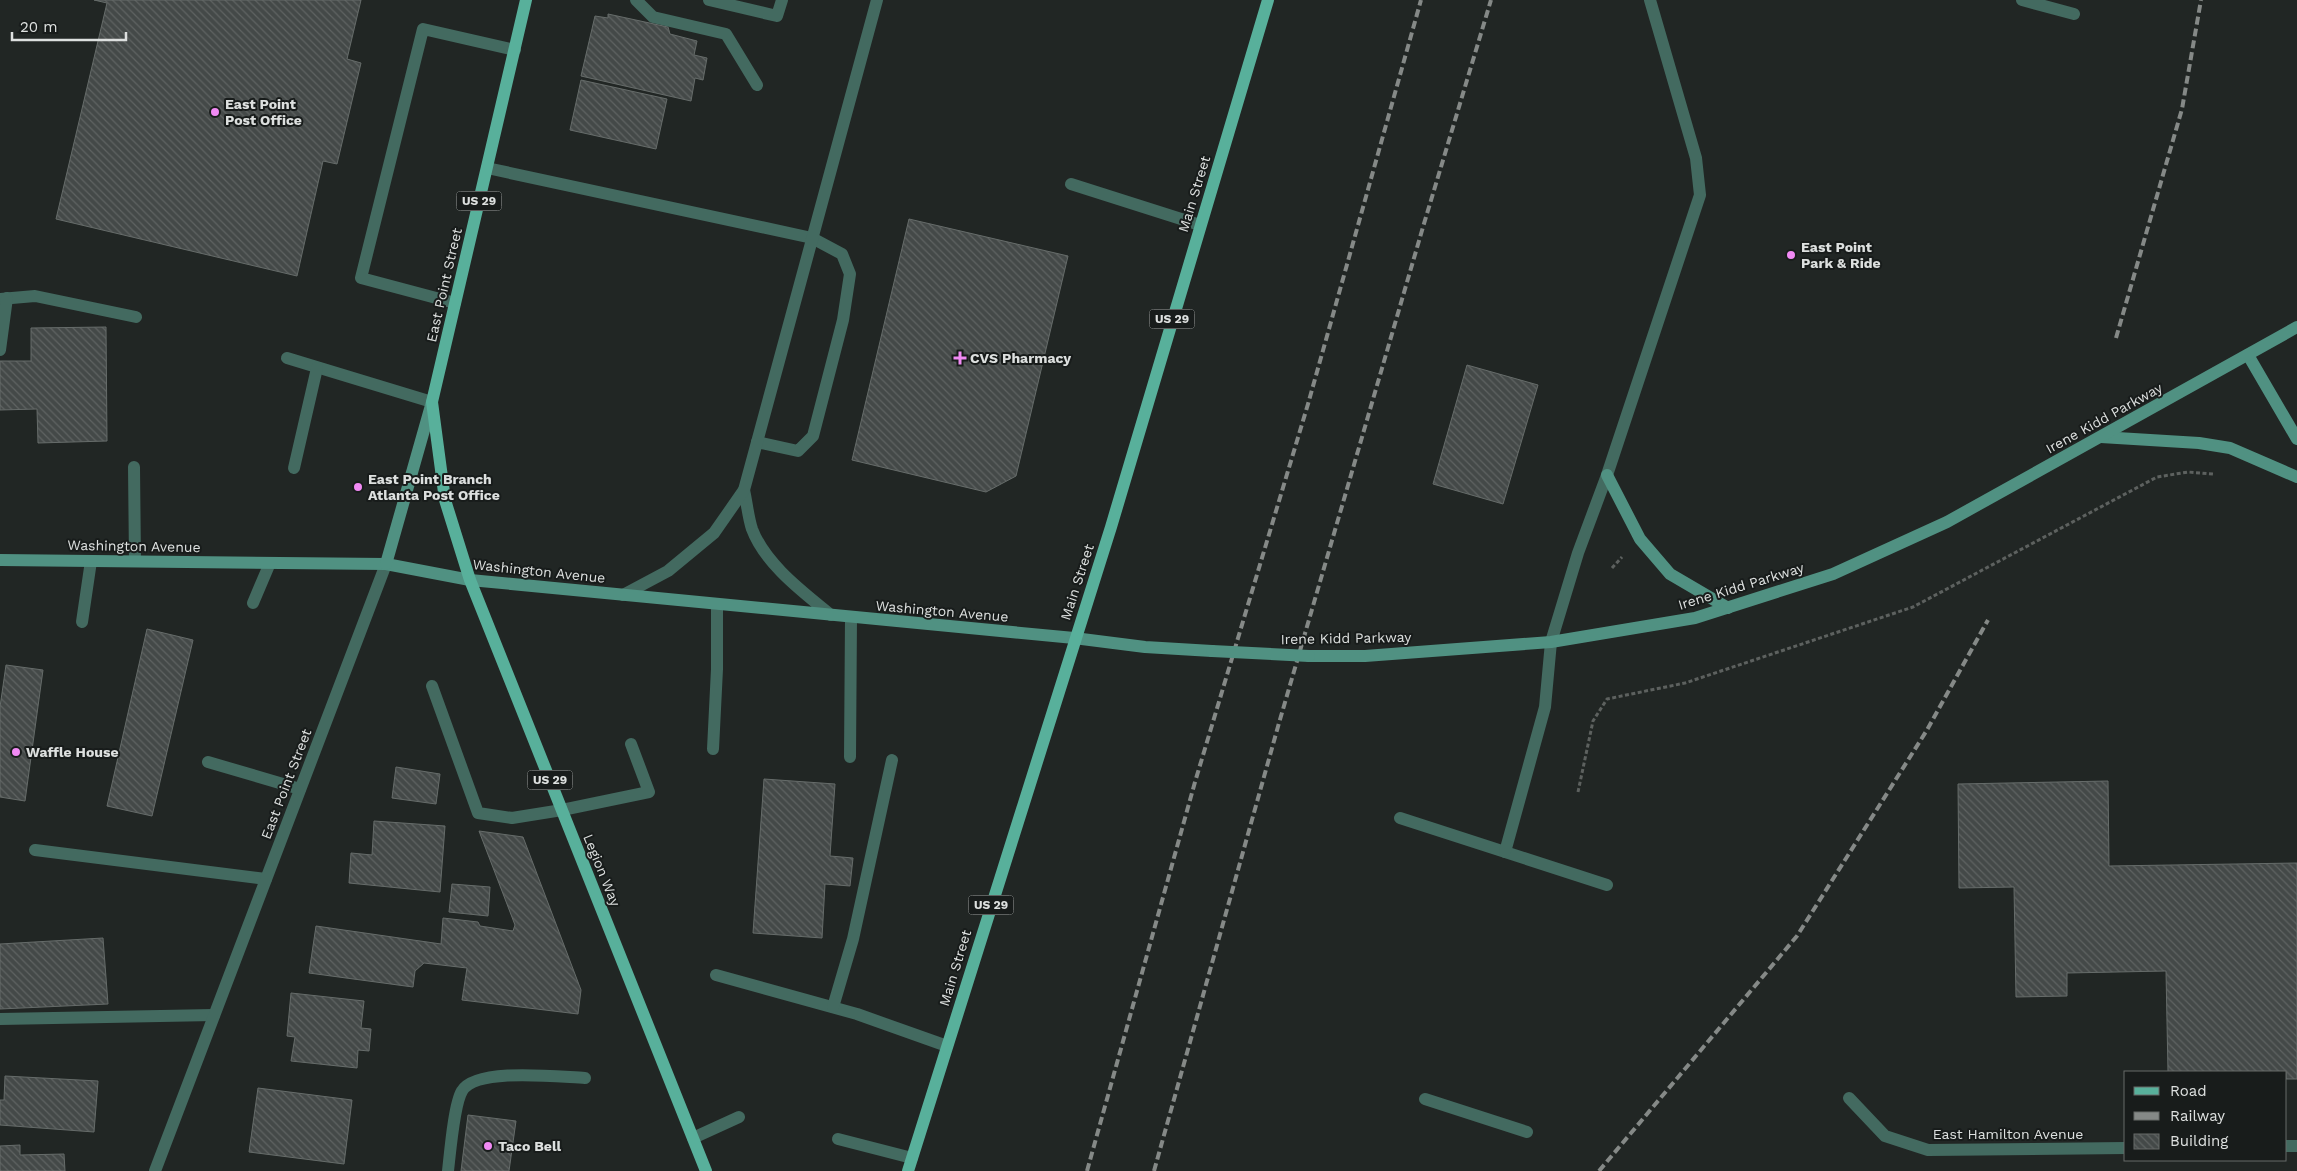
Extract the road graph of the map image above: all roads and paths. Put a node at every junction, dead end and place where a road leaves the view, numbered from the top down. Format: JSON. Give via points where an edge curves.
{"nodes":[{"id":1,"x":526,"y":0,"type":"edge"},
{"id":2,"x":636,"y":0,"type":"edge"},
{"id":3,"x":709,"y":0,"type":"edge"},
{"id":4,"x":782,"y":0,"type":"edge"},
{"id":5,"x":876,"y":0,"type":"edge"},
{"id":6,"x":1268,"y":0,"type":"edge"},
{"id":7,"x":1650,"y":0,"type":"edge"},
{"id":8,"x":2022,"y":0,"type":"edge"},
{"id":9,"x":2074,"y":14,"type":"dead end"},
{"id":10,"x":515,"y":50,"type":"junction"},
{"id":11,"x":757,"y":85,"type":"dead end"},
{"id":12,"x":487,"y":168,"type":"junction"},
{"id":13,"x":1071,"y":184,"type":"dead end"},
{"id":14,"x":1200,"y":225,"type":"junction"},
{"id":15,"x":812,"y":238,"type":"junction"},
{"id":16,"x":4,"y":298,"type":"edge"},
{"id":17,"x":455,"y":303,"type":"junction"},
{"id":18,"x":136,"y":317,"type":"dead end"},
{"id":19,"x":2297,"y":327,"type":"edge"},
{"id":20,"x":0,"y":350,"type":"edge"},
{"id":21,"x":2248,"y":355,"type":"junction"},
{"id":22,"x":287,"y":358,"type":"dead end"},
{"id":23,"x":317,"y":368,"type":"junction"},
{"id":24,"x":432,"y":402,"type":"junction"},
{"id":25,"x":2101,"y":437,"type":"junction"},
{"id":26,"x":2297,"y":439,"type":"edge"},
{"id":27,"x":757,"y":442,"type":"junction"},
{"id":28,"x":134,"y":467,"type":"dead end"},
{"id":29,"x":294,"y":468,"type":"dead end"},
{"id":30,"x":2214,"y":474,"type":"dead end"},
{"id":31,"x":1607,"y":475,"type":"junction"},
{"id":32,"x":2297,"y":477,"type":"edge"},
{"id":33,"x":744,"y":490,"type":"junction"},
{"id":34,"x":1626,"y":552,"type":"dead end"},
{"id":35,"x":0,"y":560,"type":"edge"},
{"id":36,"x":91,"y":561,"type":"junction"},
{"id":37,"x":135,"y":561,"type":"junction"},
{"id":38,"x":270,"y":563,"type":"junction"},
{"id":39,"x":386,"y":564,"type":"junction"},
{"id":40,"x":1612,"y":568,"type":"dead end"},
{"id":41,"x":470,"y":580,"type":"junction"},
{"id":42,"x":623,"y":595,"type":"junction"},
{"id":43,"x":253,"y":603,"type":"dead end"},
{"id":44,"x":717,"y":604,"type":"junction"},
{"id":45,"x":1728,"y":608,"type":"junction"},
{"id":46,"x":831,"y":615,"type":"junction"},
{"id":47,"x":851,"y":617,"type":"junction"},
{"id":48,"x":82,"y":622,"type":"dead end"},
{"id":49,"x":1074,"y":638,"type":"junction"},
{"id":50,"x":1551,"y":642,"type":"junction"},
{"id":51,"x":432,"y":686,"type":"dead end"},
{"id":52,"x":631,"y":744,"type":"dead end"},
{"id":53,"x":713,"y":749,"type":"dead end"},
{"id":54,"x":850,"y":757,"type":"dead end"},
{"id":55,"x":892,"y":760,"type":"dead end"},
{"id":56,"x":208,"y":762,"type":"dead end"},
{"id":57,"x":300,"y":789,"type":"junction"},
{"id":58,"x":1578,"y":792,"type":"dead end"},
{"id":59,"x":562,"y":810,"type":"junction"},
{"id":60,"x":1400,"y":818,"type":"dead end"},
{"id":61,"x":35,"y":850,"type":"dead end"},
{"id":62,"x":1506,"y":852,"type":"junction"},
{"id":63,"x":266,"y":879,"type":"junction"},
{"id":64,"x":1607,"y":885,"type":"dead end"},
{"id":65,"x":716,"y":975,"type":"dead end"},
{"id":66,"x":833,"y":1007,"type":"junction"},
{"id":67,"x":214,"y":1015,"type":"junction"},
{"id":68,"x":0,"y":1019,"type":"edge"},
{"id":69,"x":947,"y":1046,"type":"junction"},
{"id":70,"x":585,"y":1078,"type":"dead end"},
{"id":71,"x":1849,"y":1098,"type":"dead end"},
{"id":72,"x":1425,"y":1099,"type":"dead end"},
{"id":73,"x":739,"y":1116,"type":"dead end"},
{"id":74,"x":1527,"y":1132,"type":"dead end"},
{"id":75,"x":693,"y":1138,"type":"junction"},
{"id":76,"x":838,"y":1138,"type":"dead end"},
{"id":77,"x":2124,"y":1148,"type":"edge"},
{"id":78,"x":912,"y":1158,"type":"junction"},
{"id":79,"x":155,"y":1171,"type":"edge"},
{"id":80,"x":448,"y":1171,"type":"edge"},
{"id":81,"x":706,"y":1171,"type":"edge"},
{"id":82,"x":908,"y":1171,"type":"edge"}],
"edges":[{"from":1,"to":10,"type":"main road","name":"East Point Street","number":"US 29"},
{"from":2,"to":11,"type":"street","via":[[653,17],[726,34]]},
{"from":3,"to":4,"type":"street","via":[[777,16]]},
{"from":5,"to":15,"type":"street"},
{"from":6,"to":14,"type":"main road","name":"Main Street","number":"US 29"},
{"from":7,"to":31,"type":"street","via":[[1696,158],[1700,194]]},
{"from":8,"to":9,"type":"street"},
{"from":10,"to":12,"type":"main road","name":"East Point Street","number":"US 29"},
{"from":10,"to":17,"type":"street","via":[[423,29],[361,278]]},
{"from":12,"to":15,"type":"street"},
{"from":12,"to":17,"type":"main road","name":"East Point Street","number":"US 29"},
{"from":13,"to":14,"type":"street"},
{"from":14,"to":49,"type":"main road","name":"Main Street","number":"US 29","via":[[1111,527]]},
{"from":15,"to":27,"type":"street"},
{"from":15,"to":27,"type":"street","via":[[842,254],[850,274],[843,320],[813,436],[798,451]]},
{"from":16,"to":18,"type":"street","via":[[35,296]]},
{"from":16,"to":20,"type":"street"},
{"from":17,"to":24,"type":"main road","name":"East Point Street","number":"US 29"},
{"from":19,"to":21,"type":"main road","name":"Irene Kidd Parkway"},
{"from":21,"to":25,"type":"main road","name":"Irene Kidd Parkway"},
{"from":21,"to":26,"type":"main road"},
{"from":22,"to":23,"type":"street"},
{"from":23,"to":24,"type":"street"},
{"from":23,"to":29,"type":"street"},
{"from":24,"to":39,"type":"main road","name":"East Point Street"},
{"from":24,"to":41,"type":"main road","name":"East Point Street","number":"US 29","via":[[445,500]]},
{"from":25,"to":32,"type":"main road","via":[[2230,448]]},
{"from":25,"to":45,"type":"main road","name":"Irene Kidd Parkway","via":[[1947,522],[1833,574]]},
{"from":27,"to":33,"type":"street"},
{"from":28,"to":37,"type":"street"},
{"from":30,"to":58,"type":"path","via":[[2188,472],[2157,477],[1913,606],[1685,682],[1607,699],[1593,722]]},
{"from":31,"to":45,"type":"main road","via":[[1640,539],[1670,574]]},
{"from":31,"to":50,"type":"street","via":[[1578,553]]},
{"from":33,"to":42,"type":"street","via":[[714,533],[668,571]]},
{"from":33,"to":46,"type":"street","via":[[752,529],[762,546],[784,576]]},
{"from":34,"to":40,"type":"path"},
{"from":35,"to":36,"type":"main road","name":"Washington Avenue"},
{"from":36,"to":37,"type":"main road","name":"Washington Avenue"},
{"from":36,"to":48,"type":"street"},
{"from":37,"to":38,"type":"main road","name":"Washington Avenue"},
{"from":38,"to":39,"type":"main road","name":"Washington Avenue"},
{"from":38,"to":43,"type":"street"},
{"from":39,"to":41,"type":"main road","name":"Washington Avenue"},
{"from":39,"to":57,"type":"street","name":"East Point Street"},
{"from":41,"to":42,"type":"main road","name":"Washington Avenue"},
{"from":41,"to":59,"type":"main road","name":"Legion Way","number":"US 29"},
{"from":42,"to":44,"type":"main road","name":"Washington Avenue"},
{"from":44,"to":46,"type":"main road","name":"Washington Avenue"},
{"from":44,"to":53,"type":"street"},
{"from":45,"to":50,"type":"main road","name":"Irene Kidd Parkway","via":[[1694,618]]},
{"from":46,"to":47,"type":"main road","name":"Washington Avenue"},
{"from":47,"to":49,"type":"main road","name":"Washington Avenue"},
{"from":47,"to":54,"type":"street"},
{"from":49,"to":50,"type":"main road","name":"Irene Kidd Parkway","bridge":true,"via":[[1145,647],[1309,656],[1365,656]]},
{"from":49,"to":69,"type":"main road","name":"Main Street","number":"US 29"},
{"from":50,"to":62,"type":"street","via":[[1545,707]]},
{"from":51,"to":59,"type":"street","via":[[478,813],[512,818]]},
{"from":52,"to":59,"type":"street","via":[[649,792]]},
{"from":55,"to":66,"type":"street","via":[[853,939]]},
{"from":56,"to":57,"type":"street"},
{"from":57,"to":63,"type":"street","name":"East Point Street"},
{"from":59,"to":75,"type":"main road","name":"Legion Way","number":"US 29"},
{"from":60,"to":62,"type":"street"},
{"from":61,"to":63,"type":"street"},
{"from":62,"to":64,"type":"street"},
{"from":63,"to":67,"type":"street","name":"East Point Street"},
{"from":65,"to":66,"type":"street"},
{"from":66,"to":69,"type":"street"},
{"from":67,"to":68,"type":"street"},
{"from":67,"to":79,"type":"street","name":"East Point Street"},
{"from":69,"to":78,"type":"main road","name":"Main Street","number":"US 29"},
{"from":70,"to":80,"type":"street","via":[[499,1076],[475,1080],[462,1091]]},
{"from":71,"to":77,"type":"street","name":"East Hamilton Avenue","via":[[1885,1136],[1928,1150]]},
{"from":72,"to":74,"type":"street"},
{"from":73,"to":75,"type":"street"},
{"from":75,"to":81,"type":"main road","name":"Legion Way","number":"US 29"},
{"from":76,"to":78,"type":"street"},
{"from":78,"to":82,"type":"main road","name":"Main Street","number":"US 29"}]}
